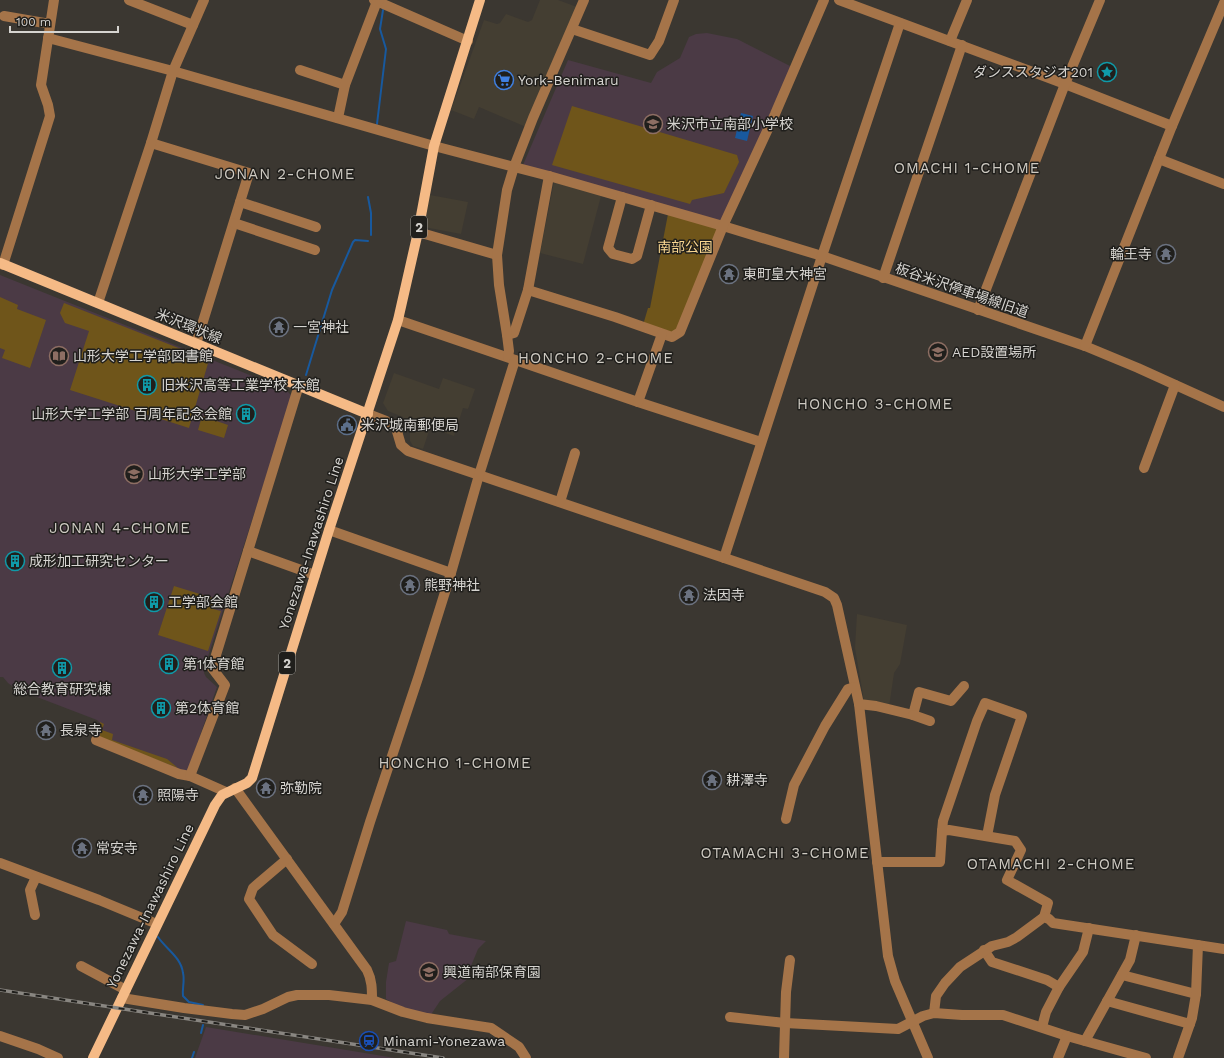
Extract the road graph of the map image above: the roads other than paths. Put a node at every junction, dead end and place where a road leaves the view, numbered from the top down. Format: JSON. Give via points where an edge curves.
{"nodes":[{"id":1,"x":54,"y":0,"type":"edge"},
{"id":2,"x":128,"y":0,"type":"edge"},
{"id":3,"x":204,"y":0,"type":"edge"},
{"id":4,"x":480,"y":0,"type":"edge"},
{"id":5,"x":584,"y":0,"type":"edge"},
{"id":6,"x":674,"y":0,"type":"edge"},
{"id":7,"x":824,"y":0,"type":"edge"},
{"id":8,"x":839,"y":0,"type":"edge"},
{"id":9,"x":967,"y":0,"type":"edge"},
{"id":10,"x":1100,"y":0,"type":"edge"},
{"id":11,"x":377,"y":1,"type":"edge"},
{"id":12,"x":1224,"y":3,"type":"edge"},
{"id":13,"x":4,"y":16,"type":"dead end"},
{"id":14,"x":900,"y":23,"type":"junction"},
{"id":15,"x":50,"y":24,"type":"junction"},
{"id":16,"x":193,"y":25,"type":"junction"},
{"id":17,"x":572,"y":29,"type":"junction"},
{"id":18,"x":48,"y":38,"type":"junction"},
{"id":19,"x":468,"y":40,"type":"junction"},
{"id":20,"x":950,"y":41,"type":"junction"},
{"id":21,"x":962,"y":46,"type":"junction"},
{"id":22,"x":300,"y":70,"type":"dead end"},
{"id":23,"x":173,"y":71,"type":"junction"},
{"id":24,"x":1065,"y":84,"type":"junction"},
{"id":25,"x":345,"y":86,"type":"junction"},
{"id":26,"x":338,"y":118,"type":"junction"},
{"id":27,"x":1172,"y":126,"type":"junction"},
{"id":28,"x":151,"y":143,"type":"junction"},
{"id":29,"x":434,"y":146,"type":"junction"},
{"id":30,"x":1159,"y":159,"type":"junction"},
{"id":31,"x":514,"y":167,"type":"junction"},
{"id":32,"x":549,"y":176,"type":"junction"},
{"id":33,"x":1224,"y":184,"type":"edge"},
{"id":34,"x":622,"y":197,"type":"junction"},
{"id":35,"x":240,"y":202,"type":"junction"},
{"id":36,"x":651,"y":205,"type":"junction"},
{"id":37,"x":234,"y":223,"type":"junction"},
{"id":38,"x":723,"y":226,"type":"junction"},
{"id":39,"x":316,"y":227,"type":"dead end"},
{"id":40,"x":418,"y":232,"type":"junction"},
{"id":41,"x":315,"y":250,"type":"dead end"},
{"id":42,"x":496,"y":255,"type":"junction"},
{"id":43,"x":822,"y":256,"type":"junction"},
{"id":44,"x":2,"y":264,"type":"edge"},
{"id":45,"x":883,"y":278,"type":"junction"},
{"id":46,"x":528,"y":290,"type":"junction"},
{"id":47,"x":98,"y":304,"type":"junction"},
{"id":48,"x":978,"y":310,"type":"junction"},
{"id":49,"x":398,"y":320,"type":"junction"},
{"id":50,"x":662,"y":334,"type":"junction"},
{"id":51,"x":507,"y":335,"type":"junction"},
{"id":52,"x":196,"y":344,"type":"junction"},
{"id":53,"x":1085,"y":346,"type":"junction"},
{"id":54,"x":511,"y":358,"type":"junction"},
{"id":55,"x":299,"y":385,"type":"junction"},
{"id":56,"x":1175,"y":385,"type":"junction"},
{"id":57,"x":638,"y":402,"type":"junction"},
{"id":58,"x":1224,"y":408,"type":"edge"},
{"id":59,"x":368,"y":414,"type":"junction"},
{"id":60,"x":761,"y":442,"type":"junction"},
{"id":61,"x":575,"y":453,"type":"dead end"},
{"id":62,"x":1144,"y":468,"type":"dead end"},
{"id":63,"x":479,"y":475,"type":"junction"},
{"id":64,"x":560,"y":502,"type":"junction"},
{"id":65,"x":329,"y":530,"type":"junction"},
{"id":66,"x":248,"y":551,"type":"junction"},
{"id":67,"x":724,"y":558,"type":"junction"},
{"id":68,"x":451,"y":573,"type":"junction"},
{"id":69,"x":315,"y":575,"type":"junction"},
{"id":70,"x":964,"y":686,"type":"dead end"},
{"id":71,"x":855,"y":687,"type":"junction"},
{"id":72,"x":859,"y":704,"type":"junction"},
{"id":73,"x":913,"y":715,"type":"junction"},
{"id":74,"x":930,"y":720,"type":"dead end"},
{"id":75,"x":96,"y":740,"type":"dead end"},
{"id":76,"x":190,"y":776,"type":"junction"},
{"id":77,"x":235,"y":788,"type":"junction"},
{"id":78,"x":226,"y":792,"type":"junction"},
{"id":79,"x":786,"y":819,"type":"dead end"},
{"id":80,"x":942,"y":831,"type":"junction"},
{"id":81,"x":987,"y":836,"type":"junction"},
{"id":82,"x":287,"y":859,"type":"junction"},
{"id":83,"x":877,"y":862,"type":"junction"},
{"id":84,"x":0,"y":863,"type":"edge"},
{"id":85,"x":36,"y":877,"type":"junction"},
{"id":86,"x":35,"y":915,"type":"dead end"},
{"id":87,"x":1044,"y":917,"type":"junction"},
{"id":88,"x":157,"y":924,"type":"junction"},
{"id":89,"x":334,"y":924,"type":"junction"},
{"id":90,"x":1089,"y":928,"type":"junction"},
{"id":91,"x":1136,"y":935,"type":"junction"},
{"id":92,"x":1198,"y":945,"type":"junction"},
{"id":93,"x":1224,"y":949,"type":"edge"},
{"id":94,"x":984,"y":950,"type":"junction"},
{"id":95,"x":790,"y":960,"type":"dead end"},
{"id":96,"x":312,"y":964,"type":"dead end"},
{"id":97,"x":81,"y":966,"type":"dead end"},
{"id":98,"x":1122,"y":975,"type":"junction"},
{"id":99,"x":1059,"y":987,"type":"junction"},
{"id":100,"x":124,"y":994,"type":"junction"},
{"id":101,"x":1196,"y":994,"type":"junction"},
{"id":102,"x":372,"y":1000,"type":"junction"},
{"id":103,"x":1107,"y":1002,"type":"junction"},
{"id":104,"x":934,"y":1013,"type":"junction"},
{"id":105,"x":730,"y":1017,"type":"dead end"},
{"id":106,"x":913,"y":1022,"type":"junction"},
{"id":107,"x":785,"y":1023,"type":"junction"},
{"id":108,"x":1190,"y":1024,"type":"junction"},
{"id":109,"x":1042,"y":1027,"type":"junction"},
{"id":110,"x":0,"y":1036,"type":"edge"},
{"id":111,"x":1067,"y":1036,"type":"junction"},
{"id":112,"x":1085,"y":1040,"type":"junction"},
{"id":113,"x":58,"y":1058,"type":"edge"},
{"id":114,"x":94,"y":1058,"type":"edge"},
{"id":115,"x":526,"y":1058,"type":"edge"},
{"id":116,"x":784,"y":1058,"type":"edge"},
{"id":117,"x":928,"y":1058,"type":"edge"},
{"id":118,"x":1058,"y":1058,"type":"edge"},
{"id":119,"x":1146,"y":1058,"type":"edge"},
{"id":120,"x":1178,"y":1058,"type":"edge"}],
"edges":[{"from":1,"to":15,"type":"street"},
{"from":2,"to":16,"type":"street"},
{"from":3,"to":16,"type":"street"},
{"from":4,"to":19,"type":"main road","name":"Yonezawa-Inawashiro Line","number":"2"},
{"from":5,"to":17,"type":"street"},
{"from":6,"to":17,"type":"street","via":[[659,41],[650,55]]},
{"from":7,"to":38,"type":"street"},
{"from":8,"to":14,"type":"street"},
{"from":9,"to":20,"type":"street"},
{"from":10,"to":24,"type":"street"},
{"from":11,"to":19,"type":"street"},
{"from":11,"to":25,"type":"street"},
{"from":12,"to":27,"type":"street"},
{"from":13,"to":15,"type":"street"},
{"from":14,"to":20,"type":"street"},
{"from":14,"to":43,"type":"street"},
{"from":15,"to":18,"type":"street"},
{"from":16,"to":23,"type":"street"},
{"from":17,"to":31,"type":"street"},
{"from":18,"to":23,"type":"street"},
{"from":18,"to":44,"type":"street","via":[[41,85],[50,116]]},
{"from":19,"to":29,"type":"main road","name":"Yonezawa-Inawashiro Line","number":"2"},
{"from":20,"to":21,"type":"street"},
{"from":21,"to":24,"type":"street"},
{"from":21,"to":45,"type":"street","name":"板谷米沢停車場線旧道"},
{"from":22,"to":25,"type":"street"},
{"from":23,"to":26,"type":"street"},
{"from":23,"to":28,"type":"street"},
{"from":24,"to":27,"type":"street"},
{"from":24,"to":48,"type":"street"},
{"from":25,"to":26,"type":"street"},
{"from":26,"to":29,"type":"street"},
{"from":27,"to":30,"type":"street"},
{"from":28,"to":35,"type":"street","via":[[249,173]]},
{"from":28,"to":47,"type":"street"},
{"from":29,"to":31,"type":"street"},
{"from":29,"to":40,"type":"main road","name":"Yonezawa-Inawashiro Line","number":"2"},
{"from":30,"to":33,"type":"street"},
{"from":30,"to":53,"type":"street"},
{"from":31,"to":32,"type":"street"},
{"from":31,"to":42,"type":"street","via":[[507,190]]},
{"from":32,"to":34,"type":"street"},
{"from":32,"to":46,"type":"street"},
{"from":34,"to":36,"type":"street"},
{"from":34,"to":36,"type":"street","via":[[608,248],[613,254],[632,259],[637,256]]},
{"from":35,"to":37,"type":"street"},
{"from":35,"to":39,"type":"street"},
{"from":36,"to":38,"type":"street"},
{"from":37,"to":41,"type":"street"},
{"from":37,"to":52,"type":"street"},
{"from":38,"to":43,"type":"street"},
{"from":38,"to":50,"type":"street","via":[[680,332],[672,337]]},
{"from":40,"to":42,"type":"street"},
{"from":40,"to":49,"type":"main road","name":"Yonezawa-Inawashiro Line","number":"2"},
{"from":42,"to":51,"type":"street"},
{"from":43,"to":45,"type":"street"},
{"from":43,"to":60,"type":"street"},
{"from":44,"to":47,"type":"main road","name":"米沢環状線"},
{"from":45,"to":48,"type":"street","name":"板谷米沢停車場線旧道"},
{"from":46,"to":50,"type":"street"},
{"from":46,"to":51,"type":"street","via":[[514,333]]},
{"from":47,"to":52,"type":"main road","name":"米沢環状線"},
{"from":48,"to":53,"type":"street","name":"板谷米沢停車場線旧道"},
{"from":49,"to":54,"type":"street"},
{"from":49,"to":59,"type":"main road","name":"Yonezawa-Inawashiro Line","number":"2"},
{"from":50,"to":57,"type":"street"},
{"from":51,"to":54,"type":"street"},
{"from":52,"to":55,"type":"main road","name":"米沢環状線"},
{"from":53,"to":56,"type":"street","name":"板谷米沢停車場線旧道"},
{"from":54,"to":57,"type":"street"},
{"from":54,"to":63,"type":"street"},
{"from":55,"to":59,"type":"main road","name":"米沢環状線"},
{"from":55,"to":66,"type":"street"},
{"from":56,"to":58,"type":"street","name":"板谷米沢停車場線旧道"},
{"from":56,"to":62,"type":"street"},
{"from":57,"to":60,"type":"street"},
{"from":59,"to":63,"type":"street","via":[[396,428],[401,445],[408,451]]},
{"from":59,"to":65,"type":"main road","name":"Yonezawa-Inawashiro Line","number":"2"},
{"from":60,"to":67,"type":"street"},
{"from":61,"to":64,"type":"street"},
{"from":63,"to":64,"type":"street"},
{"from":63,"to":68,"type":"street"},
{"from":64,"to":67,"type":"street"},
{"from":65,"to":68,"type":"street"},
{"from":65,"to":69,"type":"main road","name":"Yonezawa-Inawashiro Line","number":"2"},
{"from":66,"to":69,"type":"street"},
{"from":66,"to":76,"type":"street","via":[[212,668],[225,685]]},
{"from":67,"to":71,"type":"street","via":[[825,592],[834,598],[840,614]]},
{"from":68,"to":89,"type":"street","via":[[342,912]]},
{"from":69,"to":77,"type":"main road","name":"Yonezawa-Inawashiro Line","number":"2","via":[[252,778]]},
{"from":70,"to":73,"type":"street","via":[[951,701],[919,692]]},
{"from":71,"to":72,"type":"street"},
{"from":71,"to":79,"type":"street","via":[[848,689],[794,785]]},
{"from":72,"to":73,"type":"street"},
{"from":72,"to":83,"type":"street"},
{"from":73,"to":74,"type":"street"},
{"from":75,"to":76,"type":"street","via":[[179,774]]},
{"from":76,"to":78,"type":"street"},
{"from":77,"to":78,"type":"main road","name":"Yonezawa-Inawashiro Line","number":"2"},
{"from":77,"to":82,"type":"street"},
{"from":78,"to":88,"type":"main road","name":"Yonezawa-Inawashiro Line","number":"2","via":[[218,799]]},
{"from":80,"to":81,"type":"street"},
{"from":80,"to":81,"type":"street","via":[[943,821],[974,728],[985,703],[1022,716],[995,795]]},
{"from":80,"to":83,"type":"street","via":[[940,862]]},
{"from":81,"to":87,"type":"street","via":[[1015,841],[1020,850],[1008,880],[1048,903]]},
{"from":82,"to":89,"type":"street"},
{"from":82,"to":96,"type":"street","via":[[253,888],[249,899],[273,935]]},
{"from":83,"to":106,"type":"street","via":[[888,956],[895,981]]},
{"from":84,"to":85,"type":"street"},
{"from":85,"to":86,"type":"street","via":[[30,890]]},
{"from":85,"to":88,"type":"street"},
{"from":87,"to":90,"type":"street","via":[[1053,923]]},
{"from":87,"to":94,"type":"street","via":[[1017,937]]},
{"from":88,"to":100,"type":"main road","name":"Yonezawa-Inawashiro Line","number":"2"},
{"from":89,"to":102,"type":"street","via":[[370,976]]},
{"from":90,"to":91,"type":"street"},
{"from":90,"to":99,"type":"street","via":[[1083,952]]},
{"from":91,"to":92,"type":"street"},
{"from":91,"to":98,"type":"street","via":[[1130,960]]},
{"from":92,"to":93,"type":"street"},
{"from":92,"to":101,"type":"street"},
{"from":94,"to":99,"type":"street","via":[[992,962],[1047,980]]},
{"from":94,"to":104,"type":"street","via":[[960,967],[945,983],[936,996]]},
{"from":95,"to":107,"type":"street"},
{"from":97,"to":100,"type":"street"},
{"from":98,"to":101,"type":"street"},
{"from":98,"to":103,"type":"street"},
{"from":99,"to":109,"type":"street","via":[[1046,1012]]},
{"from":100,"to":102,"type":"street","via":[[184,1008],[244,1015],[263,1009],[288,996],[329,995]]},
{"from":100,"to":114,"type":"main road","name":"Yonezawa-Inawashiro Line","number":"2"},
{"from":101,"to":108,"type":"street"},
{"from":102,"to":115,"type":"street","via":[[427,1018],[491,1028],[519,1047]]},
{"from":103,"to":108,"type":"street"},
{"from":103,"to":112,"type":"street"},
{"from":104,"to":106,"type":"street"},
{"from":104,"to":109,"type":"street","via":[[962,1016],[1003,1015]]},
{"from":105,"to":107,"type":"street"},
{"from":106,"to":107,"type":"street","via":[[898,1029]]},
{"from":106,"to":117,"type":"street"},
{"from":107,"to":116,"type":"street"},
{"from":108,"to":120,"type":"street"},
{"from":109,"to":111,"type":"street"},
{"from":110,"to":113,"type":"street"},
{"from":111,"to":112,"type":"street"},
{"from":111,"to":118,"type":"street"},
{"from":112,"to":119,"type":"street"}]}
